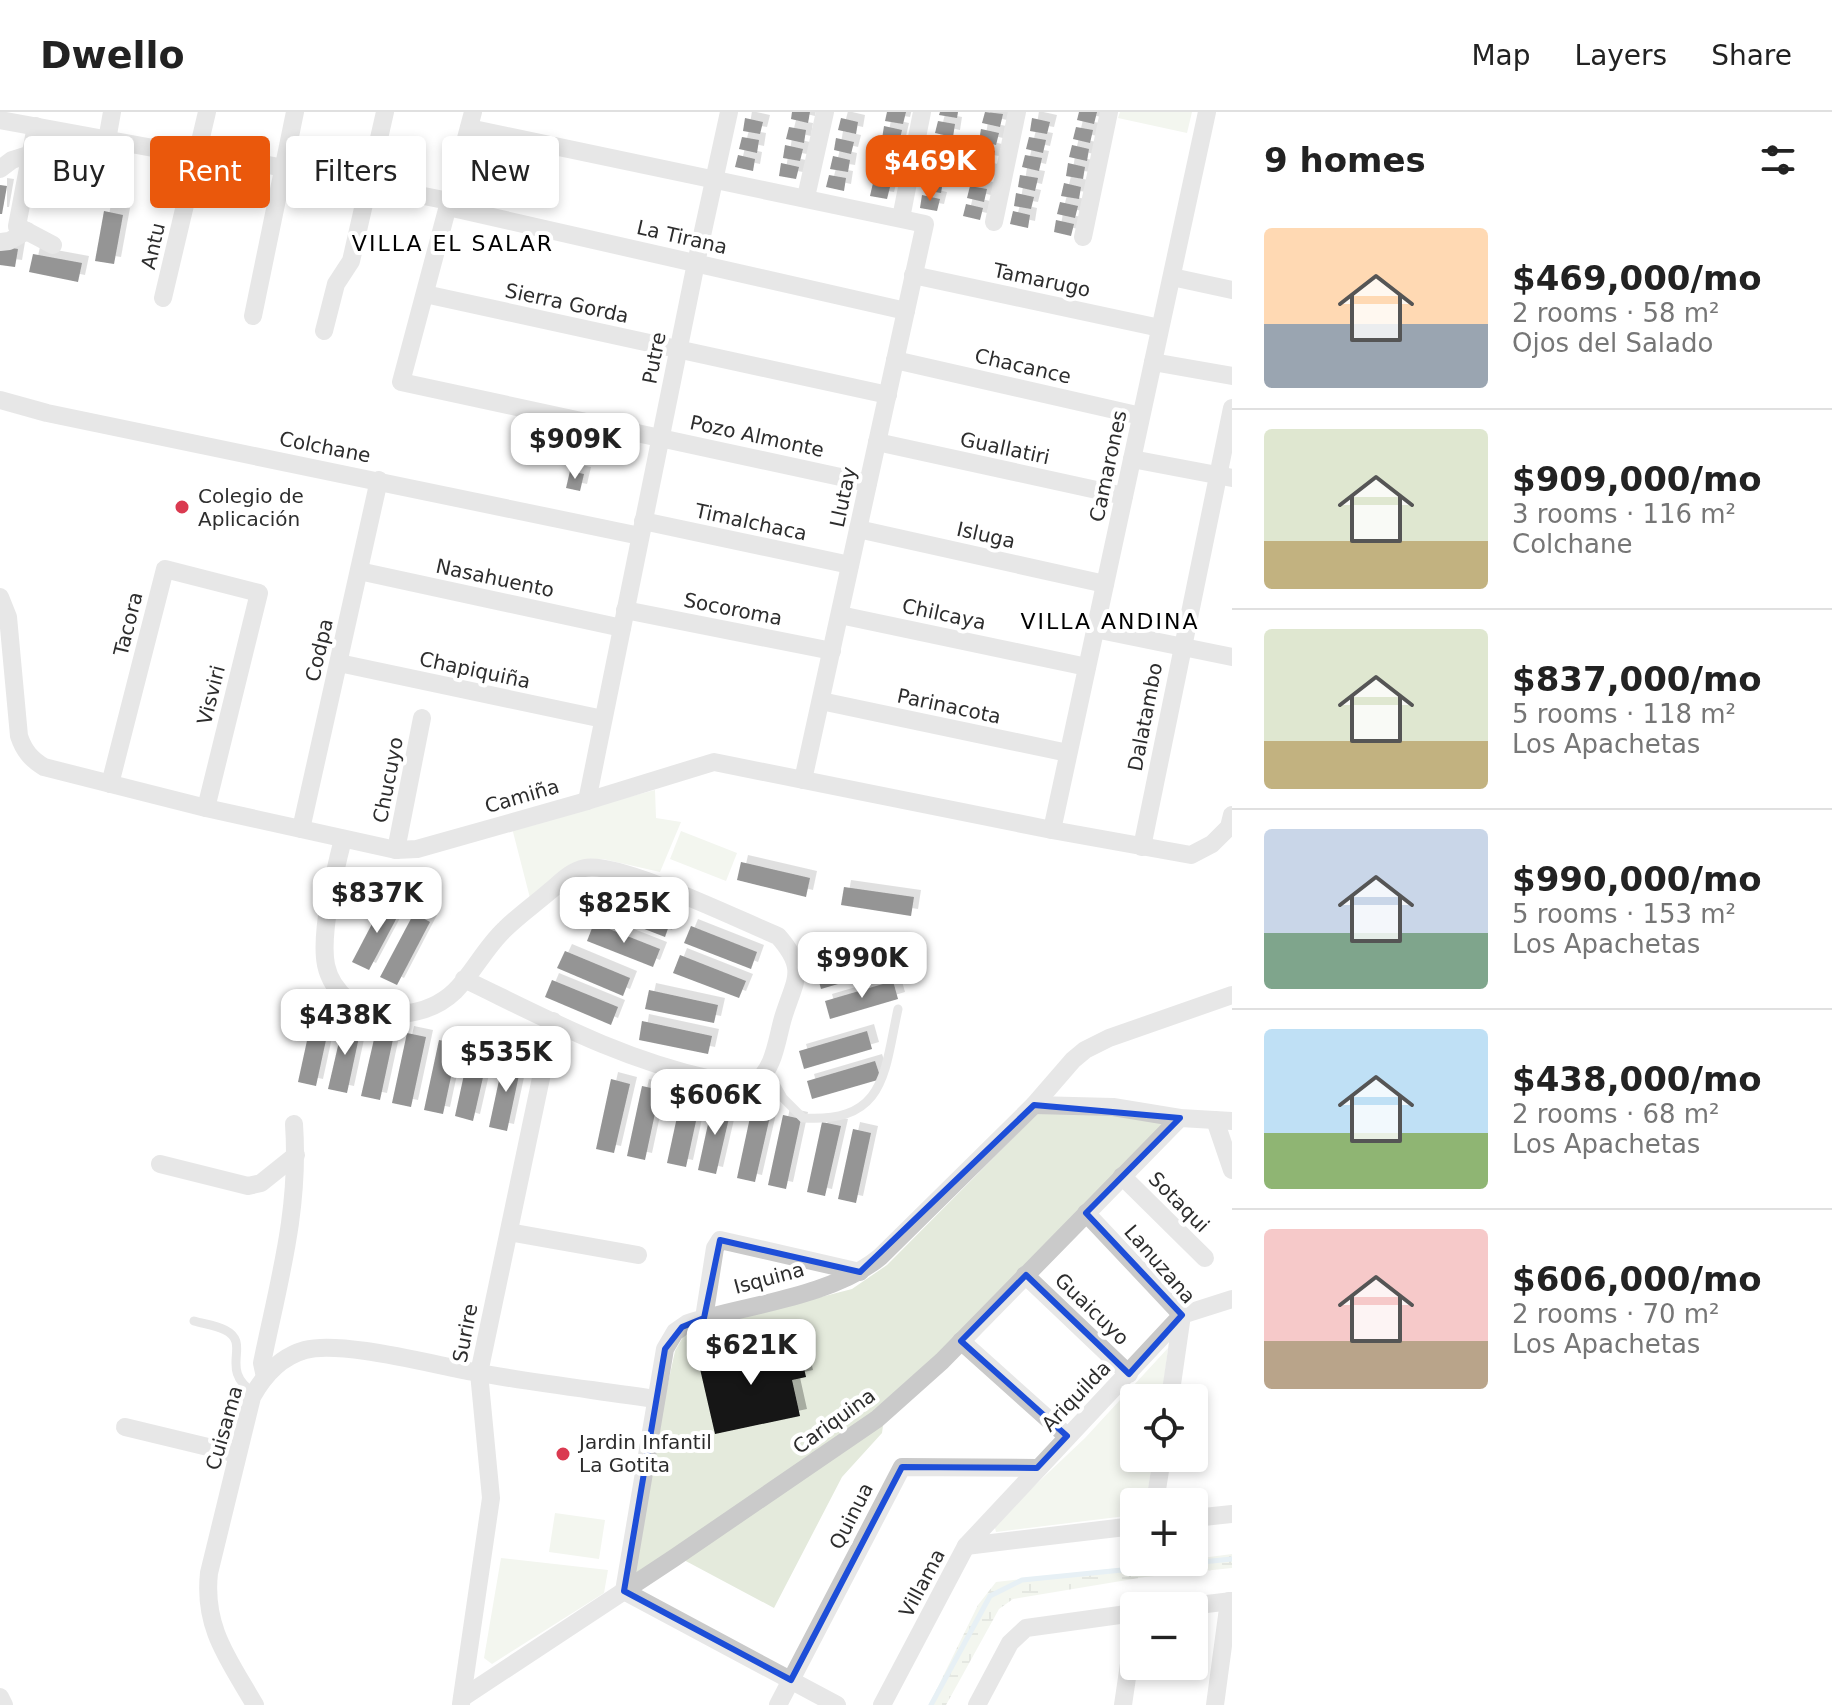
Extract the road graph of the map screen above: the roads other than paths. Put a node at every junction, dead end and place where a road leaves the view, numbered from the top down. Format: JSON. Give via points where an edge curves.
{"nodes":[{"id":1,"x":112,"y":112,"type":"edge"},
{"id":2,"x":207,"y":112,"type":"edge"},
{"id":3,"x":295,"y":112,"type":"edge"},
{"id":4,"x":385,"y":112,"type":"edge"},
{"id":5,"x":729,"y":112,"type":"edge"},
{"id":6,"x":825,"y":112,"type":"edge"},
{"id":7,"x":922,"y":112,"type":"edge"},
{"id":8,"x":1017,"y":112,"type":"edge"},
{"id":9,"x":1109,"y":112,"type":"edge"},
{"id":10,"x":1207,"y":112,"type":"edge"},
{"id":11,"x":0,"y":120,"type":"edge"},
{"id":12,"x":471,"y":120,"type":"edge"},
{"id":13,"x":36,"y":126,"type":"junction"},
{"id":14,"x":34,"y":136,"type":"edge"},
{"id":15,"x":87,"y":136,"type":"edge"},
{"id":16,"x":108,"y":136,"type":"edge"},
{"id":17,"x":201,"y":136,"type":"edge"},
{"id":18,"x":380,"y":136,"type":"edge"},
{"id":19,"x":24,"y":156,"type":"edge"},
{"id":20,"x":270,"y":166,"type":"edge"},
{"id":21,"x":283,"y":168,"type":"junction"},
{"id":22,"x":0,"y":169,"type":"edge"},
{"id":23,"x":286,"y":169,"type":"edge"},
{"id":24,"x":715,"y":179,"type":"junction"},
{"id":25,"x":24,"y":187,"type":"edge"},
{"id":26,"x":806,"y":197,"type":"junction"},
{"id":27,"x":184,"y":208,"type":"edge"},
{"id":28,"x":364,"y":208,"type":"edge"},
{"id":29,"x":448,"y":208,"type":"edge"},
{"id":30,"x":466,"y":208,"type":"edge"},
{"id":31,"x":901,"y":218,"type":"junction"},
{"id":32,"x":994,"y":222,"type":"dead end"},
{"id":33,"x":27,"y":231,"type":"junction"},
{"id":34,"x":1083,"y":237,"type":"dead end"},
{"id":35,"x":0,"y":242,"type":"edge"},
{"id":36,"x":53,"y":245,"type":"dead end"},
{"id":37,"x":696,"y":263,"type":"junction"},
{"id":38,"x":913,"y":275,"type":"junction"},
{"id":39,"x":1172,"y":277,"type":"junction"},
{"id":40,"x":1232,"y":290,"type":"edge"},
{"id":41,"x":425,"y":294,"type":"junction"},
{"id":42,"x":163,"y":298,"type":"dead end"},
{"id":43,"x":906,"y":311,"type":"junction"},
{"id":44,"x":253,"y":316,"type":"dead end"},
{"id":45,"x":1160,"y":328,"type":"junction"},
{"id":46,"x":324,"y":331,"type":"dead end"},
{"id":47,"x":678,"y":349,"type":"junction"},
{"id":48,"x":895,"y":360,"type":"junction"},
{"id":49,"x":1153,"y":362,"type":"junction"},
{"id":50,"x":1232,"y":376,"type":"edge"},
{"id":51,"x":888,"y":395,"type":"junction"},
{"id":52,"x":0,"y":400,"type":"edge"},
{"id":53,"x":1232,"y":408,"type":"edge"},
{"id":54,"x":1141,"y":416,"type":"junction"},
{"id":55,"x":660,"y":438,"type":"junction"},
{"id":56,"x":877,"y":442,"type":"junction"},
{"id":57,"x":1132,"y":459,"type":"junction"},
{"id":58,"x":1225,"y":477,"type":"edge"},
{"id":59,"x":379,"y":480,"type":"junction"},
{"id":60,"x":868,"y":483,"type":"junction"},
{"id":61,"x":1124,"y":496,"type":"junction"},
{"id":62,"x":642,"y":529,"type":"junction"},
{"id":63,"x":858,"y":529,"type":"junction"},
{"id":64,"x":850,"y":565,"type":"junction"},
{"id":65,"x":359,"y":571,"type":"junction"},
{"id":66,"x":1105,"y":584,"type":"junction"},
{"id":67,"x":259,"y":593,"type":"joint"},
{"id":68,"x":0,"y":597,"type":"edge"},
{"id":69,"x":840,"y":615,"type":"junction"},
{"id":70,"x":623,"y":619,"type":"junction"},
{"id":71,"x":1095,"y":629,"type":"junction"},
{"id":72,"x":1182,"y":646,"type":"junction"},
{"id":73,"x":832,"y":651,"type":"junction"},
{"id":74,"x":1232,"y":657,"type":"edge"},
{"id":75,"x":339,"y":663,"type":"junction"},
{"id":76,"x":1087,"y":667,"type":"junction"},
{"id":77,"x":821,"y":701,"type":"junction"},
{"id":78,"x":422,"y":718,"type":"dead end"},
{"id":79,"x":603,"y":719,"type":"junction"},
{"id":80,"x":1068,"y":753,"type":"junction"},
{"id":81,"x":803,"y":780,"type":"junction"},
{"id":82,"x":110,"y":784,"type":"junction"},
{"id":83,"x":587,"y":801,"type":"junction"},
{"id":84,"x":206,"y":808,"type":"junction"},
{"id":85,"x":1232,"y":815,"type":"edge"},
{"id":86,"x":301,"y":829,"type":"junction"},
{"id":87,"x":1052,"y":830,"type":"junction"},
{"id":88,"x":343,"y":839,"type":"junction"},
{"id":89,"x":1142,"y":847,"type":"junction"},
{"id":90,"x":396,"y":850,"type":"junction"},
{"id":91,"x":464,"y":979,"type":"junction"},
{"id":92,"x":1232,"y":995,"type":"edge"},
{"id":93,"x":898,"y":1009,"type":"dead end"},
{"id":94,"x":553,"y":1021,"type":"junction"},
{"id":95,"x":766,"y":1069,"type":"junction"},
{"id":96,"x":1034,"y":1105,"type":"junction"},
{"id":97,"x":1180,"y":1118,"type":"junction"},
{"id":98,"x":1224,"y":1120,"type":"edge"},
{"id":99,"x":294,"y":1124,"type":"dead end"},
{"id":100,"x":296,"y":1155,"type":"junction"},
{"id":101,"x":160,"y":1164,"type":"dead end"},
{"id":102,"x":1232,"y":1170,"type":"edge"},
{"id":103,"x":1122,"y":1176,"type":"junction"},
{"id":104,"x":1086,"y":1213,"type":"junction"},
{"id":105,"x":509,"y":1232,"type":"junction"},
{"id":106,"x":638,"y":1255,"type":"dead end"},
{"id":107,"x":1205,"y":1258,"type":"dead end"},
{"id":108,"x":860,"y":1272,"type":"junction"},
{"id":109,"x":1025,"y":1275,"type":"junction"},
{"id":110,"x":1232,"y":1299,"type":"edge"},
{"id":111,"x":1182,"y":1315,"type":"junction"},
{"id":112,"x":704,"y":1318,"type":"junction"},
{"id":113,"x":194,"y":1321,"type":"dead end"},
{"id":114,"x":961,"y":1341,"type":"junction"},
{"id":115,"x":479,"y":1373,"type":"junction"},
{"id":116,"x":1129,"y":1374,"type":"junction"},
{"id":117,"x":1172,"y":1384,"type":"edge"},
{"id":118,"x":260,"y":1385,"type":"junction"},
{"id":119,"x":655,"y":1399,"type":"junction"},
{"id":120,"x":125,"y":1427,"type":"dead end"},
{"id":121,"x":1067,"y":1436,"type":"junction"},
{"id":122,"x":237,"y":1454,"type":"junction"},
{"id":123,"x":1037,"y":1468,"type":"junction"},
{"id":124,"x":1232,"y":1514,"type":"edge"},
{"id":125,"x":1208,"y":1517,"type":"edge"},
{"id":126,"x":1120,"y":1528,"type":"edge"},
{"id":127,"x":966,"y":1546,"type":"junction"},
{"id":128,"x":624,"y":1591,"type":"junction"},
{"id":129,"x":1231,"y":1601,"type":"edge"},
{"id":130,"x":1208,"y":1604,"type":"edge"},
{"id":131,"x":1120,"y":1615,"type":"edge"},
{"id":132,"x":791,"y":1680,"type":"junction"},
{"id":133,"x":1127,"y":1680,"type":"edge"},
{"id":134,"x":0,"y":1697,"type":"edge"},
{"id":135,"x":462,"y":1701,"type":"edge"},
{"id":136,"x":4,"y":1705,"type":"edge"},
{"id":137,"x":255,"y":1705,"type":"edge"},
{"id":138,"x":778,"y":1705,"type":"edge"},
{"id":139,"x":837,"y":1705,"type":"edge"},
{"id":140,"x":882,"y":1705,"type":"edge"},
{"id":141,"x":977,"y":1705,"type":"edge"},
{"id":142,"x":1123,"y":1705,"type":"edge"},
{"id":143,"x":1215,"y":1705,"type":"edge"}],
"edges":[{"from":1,"to":16,"type":"street"},
{"from":2,"to":17,"type":"street","name":"Antu"},
{"from":3,"to":21,"type":"street"},
{"from":4,"to":18,"type":"street"},
{"from":5,"to":24,"type":"street","name":"Putre"},
{"from":6,"to":26,"type":"street"},
{"from":7,"to":31,"type":"street"},
{"from":8,"to":32,"type":"street"},
{"from":9,"to":34,"type":"street"},
{"from":10,"to":39,"type":"street","name":"Camarones"},
{"from":11,"to":13,"type":"street","name":"La Tirana"},
{"from":12,"to":24,"type":"street"},
{"from":13,"to":14,"type":"street"},
{"from":13,"to":15,"type":"street","name":"La Tirana"},
{"from":19,"to":22,"type":"street"},
{"from":20,"to":21,"type":"street","name":"La Tirana"},
{"from":21,"to":23,"type":"street","name":"La Tirana"},
{"from":21,"to":44,"type":"street"},
{"from":24,"to":26,"type":"street"},
{"from":24,"to":37,"type":"street","name":"Putre"},
{"from":25,"to":33,"type":"street","via":[[17,226]]},
{"from":26,"to":31,"type":"street"},
{"from":27,"to":42,"type":"street","name":"Antu"},
{"from":28,"to":46,"type":"street","via":[[351,261],[336,284]]},
{"from":29,"to":41,"type":"street"},
{"from":30,"to":37,"type":"street","name":"La Tirana"},
{"from":31,"to":38,"type":"street","name":"Llutay","via":[[925,224]]},
{"from":33,"to":35,"type":"street"},
{"from":33,"to":36,"type":"street"},
{"from":37,"to":43,"type":"street","name":"La Tirana"},
{"from":37,"to":47,"type":"street","name":"Putre"},
{"from":38,"to":43,"type":"street","name":"Llutay"},
{"from":38,"to":45,"type":"street","name":"Tamarugo"},
{"from":39,"to":40,"type":"street"},
{"from":39,"to":45,"type":"street","name":"Camarones"},
{"from":41,"to":47,"type":"street","name":"Sierra Gorda"},
{"from":41,"to":55,"type":"street","name":"Pozo Almonte","via":[[401,382]]},
{"from":43,"to":48,"type":"street","name":"Llutay"},
{"from":45,"to":49,"type":"street","name":"Camarones"},
{"from":47,"to":51,"type":"street","name":"Sierra Gorda"},
{"from":47,"to":55,"type":"street","name":"Putre"},
{"from":48,"to":51,"type":"street","name":"Llutay"},
{"from":48,"to":54,"type":"street","name":"Chacance"},
{"from":49,"to":50,"type":"street"},
{"from":49,"to":54,"type":"street","name":"Camarones"},
{"from":51,"to":56,"type":"street","name":"Llutay"},
{"from":52,"to":59,"type":"street","name":"Colchane"},
{"from":53,"to":58,"type":"street","name":"Dalatambo"},
{"from":54,"to":57,"type":"street","name":"Camarones"},
{"from":55,"to":60,"type":"street","name":"Pozo Almonte"},
{"from":55,"to":62,"type":"street","name":"Putre"},
{"from":56,"to":60,"type":"street","name":"Llutay"},
{"from":56,"to":61,"type":"street","name":"Guallatiri"},
{"from":57,"to":58,"type":"street"},
{"from":57,"to":61,"type":"street","name":"Camarones"},
{"from":58,"to":72,"type":"street","name":"Dalatambo"},
{"from":59,"to":62,"type":"street","name":"Colchane"},
{"from":59,"to":65,"type":"street","name":"Codpa"},
{"from":60,"to":63,"type":"street","name":"Llutay"},
{"from":61,"to":66,"type":"street","name":"Camarones"},
{"from":62,"to":64,"type":"street","name":"Timalchaca"},
{"from":62,"to":70,"type":"street","name":"Putre"},
{"from":63,"to":64,"type":"street","name":"Llutay"},
{"from":63,"to":66,"type":"street","name":"Isluga"},
{"from":64,"to":69,"type":"street","name":"Llutay"},
{"from":65,"to":70,"type":"street","name":"Nasahuento"},
{"from":65,"to":75,"type":"street","name":"Codpa"},
{"from":66,"to":71,"type":"street","name":"Camarones"},
{"from":67,"to":82,"type":"street","name":"Tacora","via":[[165,569]]},
{"from":67,"to":84,"type":"street","name":"Visviri"},
{"from":68,"to":82,"type":"street","name":"Camiña","via":[[8,617],[22,746],[44,767]]},
{"from":69,"to":73,"type":"street","name":"Llutay"},
{"from":69,"to":76,"type":"street","name":"Chilcaya"},
{"from":70,"to":73,"type":"street","name":"Socoroma"},
{"from":70,"to":79,"type":"street","name":"Putre"},
{"from":71,"to":72,"type":"street"},
{"from":71,"to":76,"type":"street","name":"Camarones"},
{"from":72,"to":74,"type":"street"},
{"from":72,"to":89,"type":"street","name":"Dalatambo"},
{"from":73,"to":77,"type":"street","name":"Llutay"},
{"from":75,"to":79,"type":"street","name":"Chapiquiña"},
{"from":75,"to":86,"type":"street","name":"Codpa"},
{"from":76,"to":80,"type":"street","name":"Camarones"},
{"from":77,"to":80,"type":"street","name":"Parinacota"},
{"from":77,"to":81,"type":"street","name":"Llutay"},
{"from":78,"to":90,"type":"street","name":"Chucuyo"},
{"from":79,"to":83,"type":"street","name":"Putre"},
{"from":80,"to":87,"type":"street","name":"Camarones"},
{"from":81,"to":83,"type":"street","name":"Camiña","via":[[714,762]]},
{"from":81,"to":87,"type":"street","name":"Camiña"},
{"from":82,"to":84,"type":"street","name":"Camiña"},
{"from":83,"to":90,"type":"street","name":"Camiña","via":[[417,849]]},
{"from":84,"to":86,"type":"street","name":"Camiña"},
{"from":85,"to":89,"type":"street","name":"Camiña","via":[[1229,827],[1212,844],[1191,855]]},
{"from":86,"to":88,"type":"street","name":"Camiña"},
{"from":87,"to":89,"type":"street","name":"Camiña"},
{"from":88,"to":90,"type":"street","name":"Camiña"},
{"from":88,"to":91,"type":"street","via":[[325,951],[329,975],[342,995],[370,1011],[410,1013],[445,998]]},
{"from":91,"to":94,"type":"street"},
{"from":91,"to":95,"type":"street","via":[[502,931],[568,875],[598,867],[624,872],[778,936],[792,951],[799,968]]},
{"from":92,"to":96,"type":"street","name":"Isquina","via":[[1097,1043],[1073,1060]]},
{"from":93,"to":95,"type":"lane","via":[[882,1082],[867,1105],[825,1119],[803,1118]]},
{"from":94,"to":95,"type":"street","via":[[611,1050],[678,1072],[741,1085],[753,1083]]},
{"from":94,"to":105,"type":"street","name":"Surire"},
{"from":96,"to":97,"type":"street","via":[[1113,1107]]},
{"from":96,"to":108,"type":"street","name":"Isquina"},
{"from":97,"to":98,"type":"street"},
{"from":97,"to":103,"type":"street","name":"Cariquina"},
{"from":98,"to":102,"type":"street"},
{"from":99,"to":100,"type":"street"},
{"from":100,"to":101,"type":"street","via":[[261,1183],[248,1186]]},
{"from":100,"to":118,"type":"street","via":[[293,1217]]},
{"from":103,"to":104,"type":"street","name":"Cariquina"},
{"from":103,"to":107,"type":"street","name":"Sotaqui"},
{"from":104,"to":109,"type":"street","name":"Cariquina"},
{"from":104,"to":111,"type":"street","name":"Lanuzana"},
{"from":105,"to":106,"type":"street"},
{"from":105,"to":115,"type":"street","name":"Surire"},
{"from":108,"to":112,"type":"street","name":"Isquina"},
{"from":108,"to":112,"type":"street","via":[[720,1240]]},
{"from":109,"to":114,"type":"street","name":"Cariquina"},
{"from":109,"to":116,"type":"street","name":"Guaicuyo"},
{"from":110,"to":111,"type":"street"},
{"from":111,"to":116,"type":"street","name":"Ariquilda"},
{"from":111,"to":117,"type":"street","name":"Lanuzana"},
{"from":112,"to":119,"type":"street","name":"Isquina","via":[[682,1327],[669,1340]]},
{"from":113,"to":118,"type":"lane","via":[[232,1335],[236,1376],[245,1387]]},
{"from":114,"to":121,"type":"street"},
{"from":114,"to":128,"type":"street","name":"Cariquina","via":[[877,1419]]},
{"from":115,"to":118,"type":"street","name":"Cuisama","via":[[329,1347],[293,1355]]},
{"from":115,"to":119,"type":"street","name":"Cuisama"},
{"from":115,"to":135,"type":"street","name":"Surire","via":[[491,1498]]},
{"from":116,"to":121,"type":"street","name":"Ariquilda"},
{"from":118,"to":122,"type":"street","name":"Cuisama"},
{"from":119,"to":128,"type":"street","name":"Isquina"},
{"from":120,"to":122,"type":"street"},
{"from":121,"to":123,"type":"street","name":"Ariquilda"},
{"from":122,"to":137,"type":"street","name":"Cuisama","via":[[209,1573],[208,1606],[216,1638]]},
{"from":123,"to":127,"type":"street","name":"Ariquilda"},
{"from":123,"to":132,"type":"street","name":"Quinua","via":[[902,1467]]},
{"from":124,"to":125,"type":"street"},
{"from":126,"to":127,"type":"street","name":"Villama"},
{"from":127,"to":140,"type":"street","name":"Villama"},
{"from":128,"to":132,"type":"street"},
{"from":128,"to":135,"type":"street","name":"Cariquina"},
{"from":129,"to":130,"type":"street"},
{"from":129,"to":143,"type":"street"},
{"from":131,"to":141,"type":"street","via":[[1026,1628],[1010,1643]]},
{"from":132,"to":138,"type":"street","name":"Quinua"},
{"from":132,"to":139,"type":"street"},
{"from":133,"to":142,"type":"street"},
{"from":134,"to":136,"type":"street"}]}
